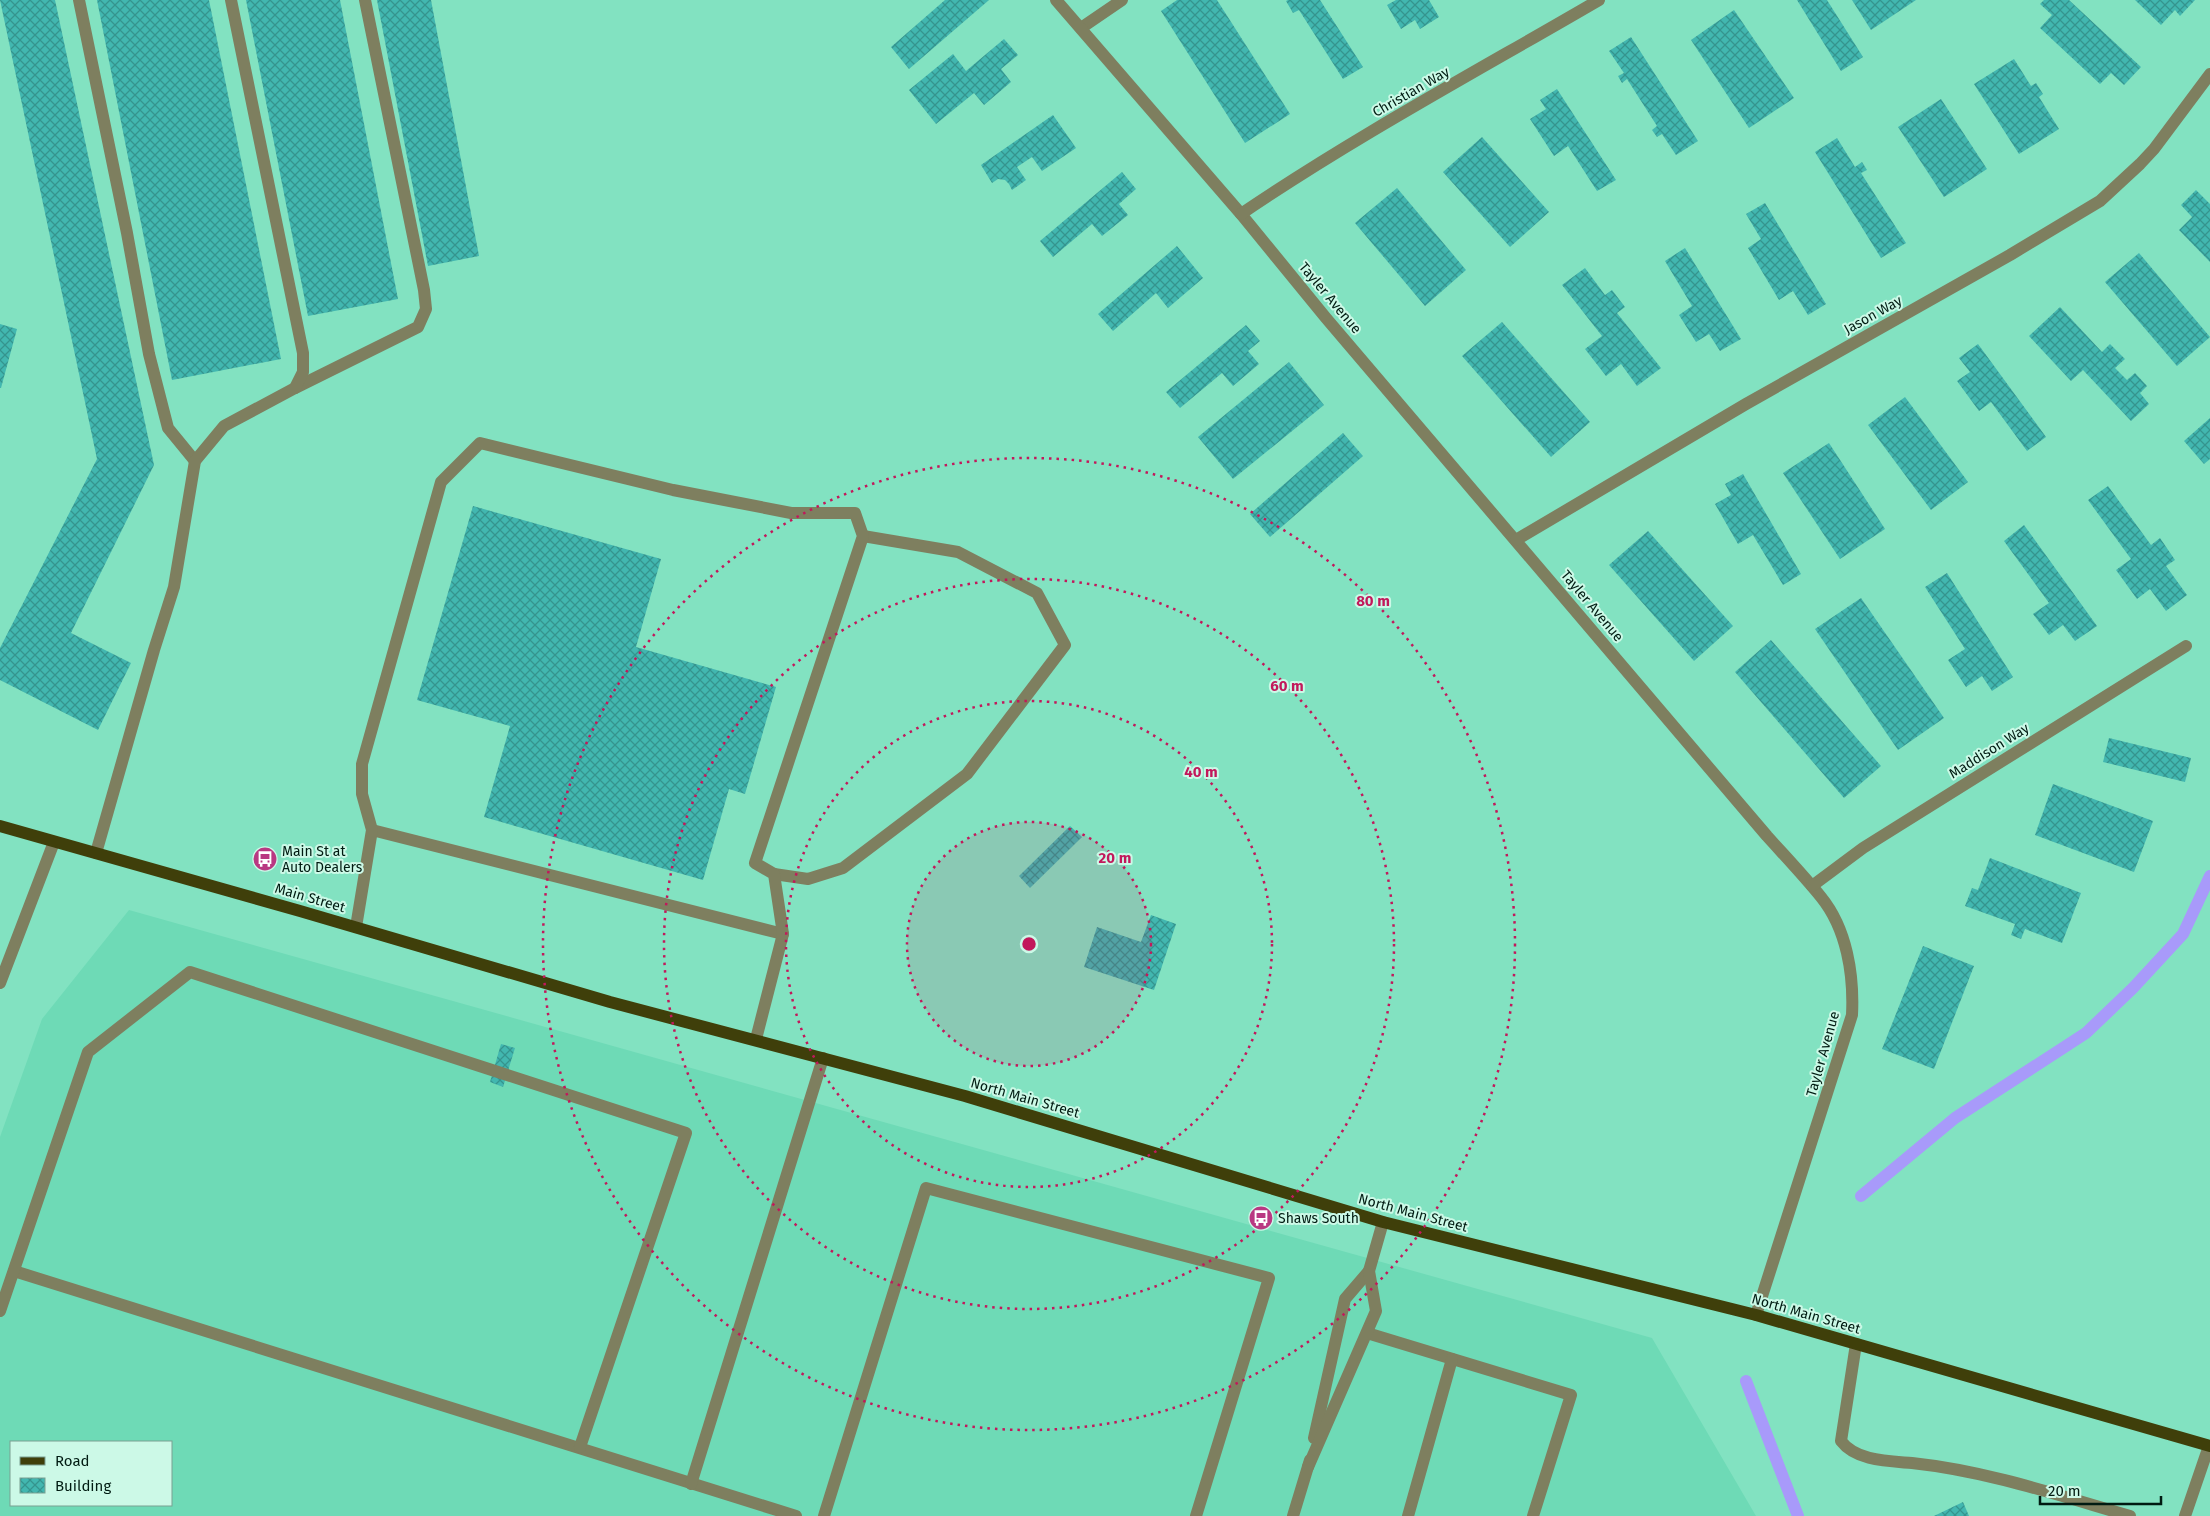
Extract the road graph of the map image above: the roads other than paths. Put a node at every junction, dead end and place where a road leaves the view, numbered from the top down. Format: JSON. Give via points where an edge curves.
{"nodes":[{"id":1,"x":79,"y":0,"type":"edge"},
{"id":2,"x":231,"y":0,"type":"edge"},
{"id":3,"x":365,"y":0,"type":"edge"},
{"id":4,"x":1056,"y":0,"type":"edge"},
{"id":5,"x":1122,"y":0,"type":"edge"},
{"id":6,"x":1599,"y":0,"type":"edge"},
{"id":7,"x":1081,"y":28,"type":"junction"},
{"id":8,"x":2210,"y":74,"type":"edge"},
{"id":9,"x":1241,"y":214,"type":"junction"},
{"id":10,"x":295,"y":388,"type":"junction"},
{"id":11,"x":195,"y":461,"type":"junction"},
{"id":12,"x":863,"y":536,"type":"junction"},
{"id":13,"x":1516,"y":540,"type":"junction"},
{"id":14,"x":2186,"y":646,"type":"dead end"},
{"id":15,"x":0,"y":826,"type":"edge"},
{"id":16,"x":372,"y":830,"type":"junction"},
{"id":17,"x":54,"y":842,"type":"junction"},
{"id":18,"x":96,"y":853,"type":"junction"},
{"id":19,"x":774,"y":874,"type":"junction"},
{"id":20,"x":1812,"y":886,"type":"junction"},
{"id":21,"x":356,"y":927,"type":"junction"},
{"id":22,"x":783,"y":934,"type":"junction"},
{"id":23,"x":0,"y":983,"type":"edge"},
{"id":24,"x":610,"y":1002,"type":"joint"},
{"id":25,"x":756,"y":1039,"type":"junction"},
{"id":26,"x":823,"y":1058,"type":"junction"},
{"id":27,"x":1383,"y":1222,"type":"junction"},
{"id":28,"x":14,"y":1271,"type":"junction"},
{"id":29,"x":1370,"y":1271,"type":"junction"},
{"id":30,"x":0,"y":1311,"type":"edge"},
{"id":31,"x":1756,"y":1314,"type":"junction"},
{"id":32,"x":1367,"y":1333,"type":"junction"},
{"id":33,"x":1856,"y":1344,"type":"junction"},
{"id":34,"x":1452,"y":1359,"type":"junction"},
{"id":35,"x":2209,"y":1446,"type":"edge"},
{"id":36,"x":580,"y":1447,"type":"junction"},
{"id":37,"x":1308,"y":1467,"type":"junction"},
{"id":38,"x":691,"y":1484,"type":"junction"},
{"id":39,"x":796,"y":1516,"type":"edge"},
{"id":40,"x":824,"y":1516,"type":"edge"},
{"id":41,"x":1196,"y":1516,"type":"edge"},
{"id":42,"x":1293,"y":1516,"type":"edge"},
{"id":43,"x":1408,"y":1516,"type":"edge"},
{"id":44,"x":1533,"y":1516,"type":"edge"},
{"id":45,"x":2130,"y":1516,"type":"edge"},
{"id":46,"x":2185,"y":1516,"type":"edge"}],
"edges":[{"from":1,"to":11,"type":"street","via":[[149,354],[168,428]]},
{"from":2,"to":10,"type":"street","via":[[303,353],[303,372]]},
{"from":3,"to":10,"type":"street","via":[[426,309],[418,327]]},
{"from":4,"to":7,"type":"street","name":"Tayler Avenue"},
{"from":5,"to":7,"type":"street"},
{"from":6,"to":9,"type":"street","name":"Christian Way","via":[[1351,144]]},
{"from":7,"to":9,"type":"street","name":"Tayler Avenue"},
{"from":8,"to":13,"type":"street","name":"Jason Way","via":[[2150,154],[2100,201]]},
{"from":9,"to":13,"type":"street","name":"Tayler Avenue"},
{"from":10,"to":11,"type":"street","via":[[224,426]]},
{"from":11,"to":18,"type":"street","via":[[174,587]]},
{"from":12,"to":16,"type":"street","via":[[855,513],[791,514],[673,490],[480,443],[441,482],[362,764],[362,794]]},
{"from":12,"to":19,"type":"street","via":[[755,863]]},
{"from":12,"to":19,"type":"street","via":[[958,552],[1037,592],[1066,645],[967,774],[843,868],[808,879]]},
{"from":13,"to":20,"type":"street","name":"Tayler Avenue"},
{"from":14,"to":20,"type":"street","name":"Maddison Way","via":[[1863,848]]},
{"from":15,"to":17,"type":"main road","name":"Main Street"},
{"from":16,"to":21,"type":"street"},
{"from":16,"to":22,"type":"street"},
{"from":17,"to":18,"type":"main road","name":"Main Street"},
{"from":17,"to":23,"type":"street"},
{"from":18,"to":21,"type":"main road","name":"Main Street"},
{"from":19,"to":22,"type":"street"},
{"from":20,"to":31,"type":"street","name":"Tayler Avenue","via":[[1830,909],[1846,948],[1852,983],[1852,1014]]},
{"from":21,"to":24,"type":"main road","name":"Main Street"},
{"from":22,"to":25,"type":"street"},
{"from":24,"to":25,"type":"main road","name":"North Main Street"},
{"from":25,"to":26,"type":"main road","name":"North Main Street"},
{"from":26,"to":27,"type":"main road","name":"North Main Street","via":[[1002,1107]]},
{"from":26,"to":38,"type":"street"},
{"from":27,"to":29,"type":"street"},
{"from":27,"to":31,"type":"main road","name":"North Main Street"},
{"from":28,"to":30,"type":"street"},
{"from":28,"to":36,"type":"street"},
{"from":28,"to":36,"type":"street","via":[[88,1052],[190,972],[686,1133]]},
{"from":29,"to":32,"type":"street","via":[[1376,1311]]},
{"from":29,"to":37,"type":"street","via":[[1345,1299]]},
{"from":31,"to":33,"type":"main road","name":"North Main Street"},
{"from":32,"to":34,"type":"street"},
{"from":32,"to":37,"type":"street"},
{"from":33,"to":35,"type":"main road","name":"North Main Street"},
{"from":33,"to":45,"type":"street","via":[[1841,1441],[1848,1450],[1882,1460],[1985,1474]]},
{"from":34,"to":43,"type":"street"},
{"from":34,"to":44,"type":"street","via":[[1570,1395]]},
{"from":35,"to":46,"type":"street"},
{"from":36,"to":38,"type":"street"},
{"from":37,"to":42,"type":"street"},
{"from":38,"to":39,"type":"street"},
{"from":40,"to":41,"type":"street","via":[[926,1188],[1269,1278]]}]}
